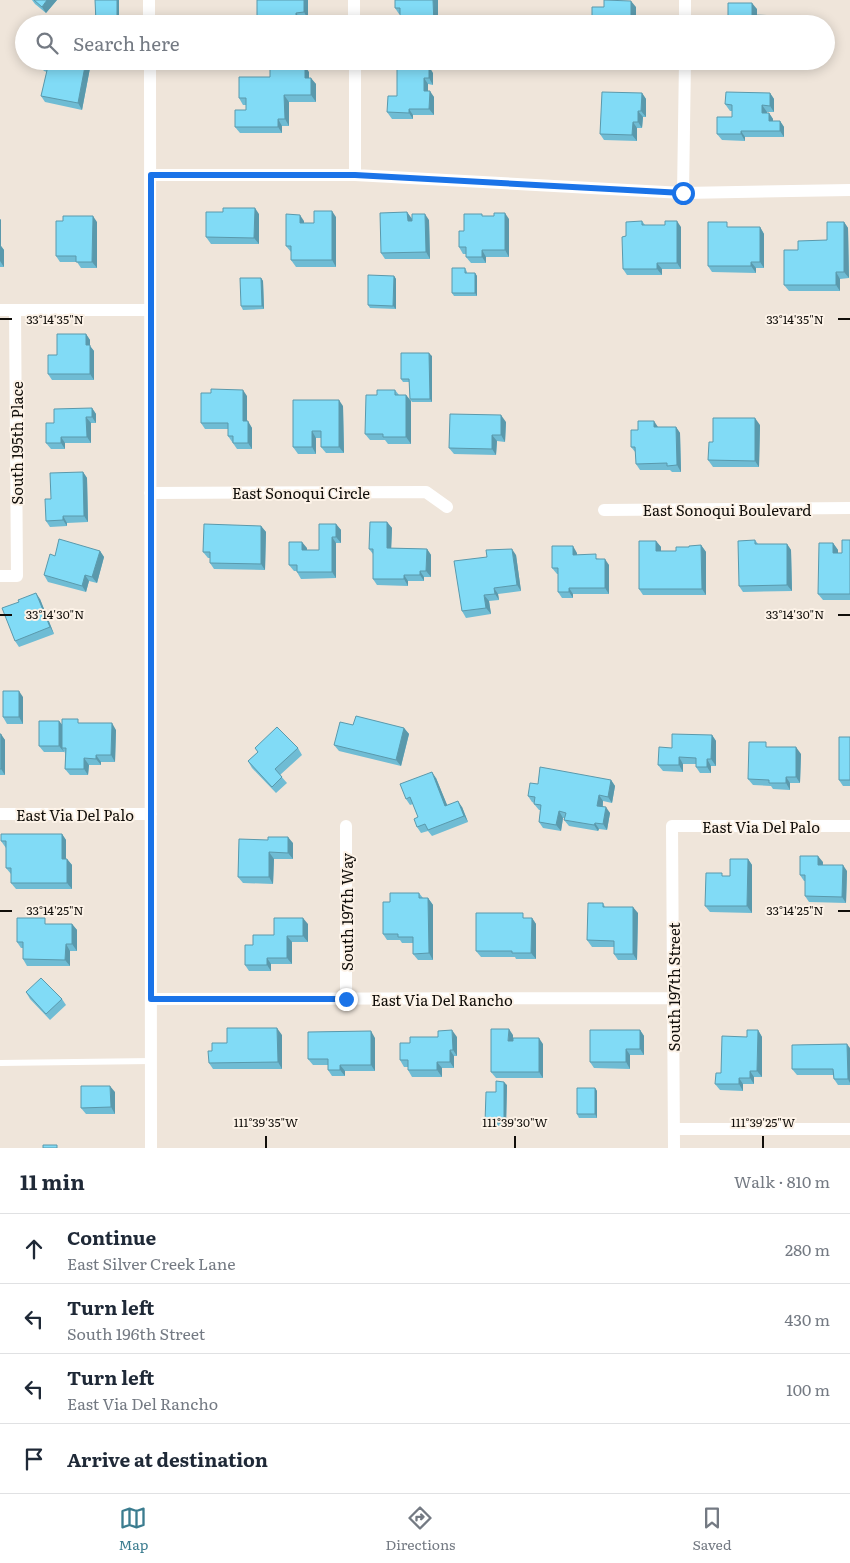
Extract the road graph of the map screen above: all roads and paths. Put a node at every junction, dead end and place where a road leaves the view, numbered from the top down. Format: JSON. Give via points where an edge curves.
{"nodes":[{"id":1,"x":149,"y":0,"type":"edge"},
{"id":2,"x":354,"y":0,"type":"edge"},
{"id":3,"x":685,"y":0,"type":"edge"},
{"id":4,"x":149,"y":15,"type":"edge"},
{"id":5,"x":354,"y":15,"type":"edge"},
{"id":6,"x":685,"y":15,"type":"edge"},
{"id":7,"x":150,"y":70,"type":"edge"},
{"id":8,"x":354,"y":70,"type":"edge"},
{"id":9,"x":685,"y":70,"type":"edge"},
{"id":10,"x":151,"y":175,"type":"junction"},
{"id":11,"x":355,"y":175,"type":"junction"},
{"id":12,"x":850,"y":190,"type":"edge"},
{"id":13,"x":683,"y":193,"type":"junction"},
{"id":14,"x":0,"y":310,"type":"edge"},
{"id":15,"x":15,"y":310,"type":"junction"},
{"id":16,"x":150,"y":310,"type":"junction"},
{"id":17,"x":150,"y":493,"type":"junction"},
{"id":18,"x":447,"y":507,"type":"dead end"},
{"id":19,"x":850,"y":508,"type":"edge"},
{"id":20,"x":604,"y":510,"type":"dead end"},
{"id":21,"x":0,"y":576,"type":"edge"},
{"id":22,"x":0,"y":814,"type":"edge"},
{"id":23,"x":151,"y":814,"type":"junction"},
{"id":24,"x":346,"y":826,"type":"dead end"},
{"id":25,"x":672,"y":826,"type":"joint"},
{"id":26,"x":850,"y":826,"type":"edge"},
{"id":27,"x":672,"y":998,"type":"junction"},
{"id":28,"x":151,"y":999,"type":"junction"},
{"id":29,"x":346,"y":999,"type":"junction"},
{"id":30,"x":151,"y":1061,"type":"junction"},
{"id":31,"x":0,"y":1062,"type":"edge"},
{"id":32,"x":674,"y":1129,"type":"junction"},
{"id":33,"x":850,"y":1129,"type":"edge"},
{"id":34,"x":151,"y":1148,"type":"edge"},
{"id":35,"x":674,"y":1148,"type":"edge"}],
"edges":[{"from":1,"to":4,"type":"street"},
{"from":2,"to":5,"type":"street"},
{"from":3,"to":6,"type":"street"},
{"from":7,"to":10,"type":"street"},
{"from":8,"to":11,"type":"street"},
{"from":9,"to":13,"type":"street"},
{"from":10,"to":11,"type":"street"},
{"from":10,"to":16,"type":"street"},
{"from":11,"to":13,"type":"street"},
{"from":12,"to":13,"type":"street"},
{"from":14,"to":15,"type":"street"},
{"from":15,"to":16,"type":"street"},
{"from":15,"to":21,"type":"street","name":"South 195th Place","via":[[17,576]]},
{"from":16,"to":17,"type":"street"},
{"from":17,"to":18,"type":"street","name":"East Sonoqui Circle","via":[[426,492]]},
{"from":17,"to":23,"type":"street"},
{"from":19,"to":20,"type":"street","name":"East Sonoqui Boulevard"},
{"from":22,"to":23,"type":"street","name":"East Via Del Palo"},
{"from":23,"to":28,"type":"street"},
{"from":24,"to":29,"type":"street","name":"South 197th Way"},
{"from":25,"to":26,"type":"street","name":"East Via Del Palo"},
{"from":25,"to":27,"type":"street","name":"South 197th Street"},
{"from":27,"to":29,"type":"street","name":"East Via Del Rancho"},
{"from":27,"to":32,"type":"street","name":"South 197th Street"},
{"from":28,"to":29,"type":"street","name":"East Via Del Rancho"},
{"from":28,"to":30,"type":"street"},
{"from":30,"to":31,"type":"lane"},
{"from":30,"to":34,"type":"street"},
{"from":32,"to":33,"type":"street"},
{"from":32,"to":35,"type":"street","name":"South 197th Street"}]}
